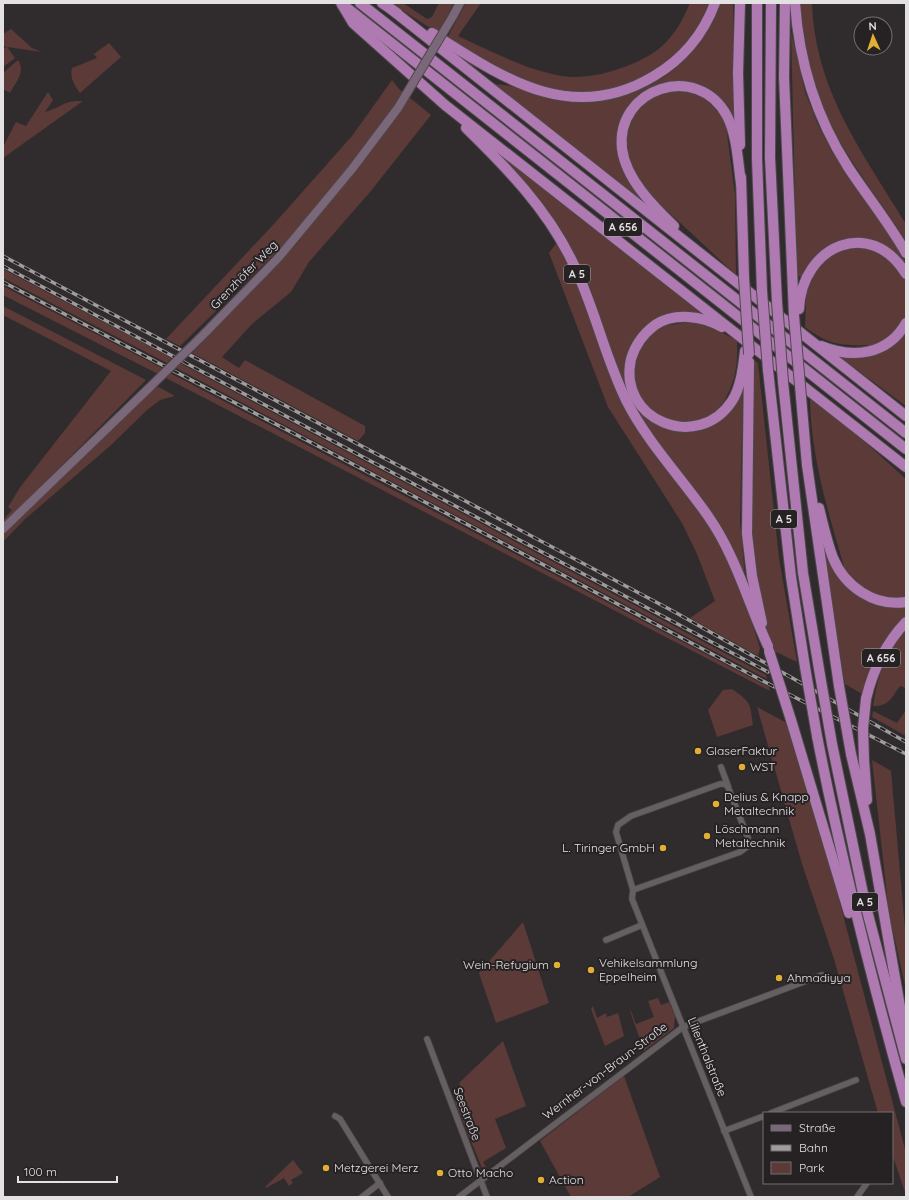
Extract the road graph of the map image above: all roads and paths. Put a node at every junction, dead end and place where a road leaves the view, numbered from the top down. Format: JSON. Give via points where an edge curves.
{"nodes":[{"id":1,"x":341,"y":3,"type":"edge"},
{"id":2,"x":360,"y":3,"type":"edge"},
{"id":3,"x":382,"y":3,"type":"edge"},
{"id":4,"x":460,"y":3,"type":"edge"},
{"id":5,"x":715,"y":3,"type":"edge"},
{"id":6,"x":740,"y":3,"type":"edge"},
{"id":7,"x":757,"y":3,"type":"edge"},
{"id":8,"x":771,"y":3,"type":"edge"},
{"id":9,"x":785,"y":3,"type":"edge"},
{"id":10,"x":795,"y":3,"type":"edge"},
{"id":11,"x":391,"y":9,"type":"junction"},
{"id":12,"x":445,"y":104,"type":"junction"},
{"id":13,"x":741,"y":184,"type":"junction"},
{"id":14,"x":700,"y":253,"type":"junction"},
{"id":15,"x":906,"y":254,"type":"edge"},
{"id":16,"x":906,"y":274,"type":"edge"},
{"id":17,"x":797,"y":318,"type":"junction"},
{"id":18,"x":906,"y":323,"type":"edge"},
{"id":19,"x":744,"y":335,"type":"junction"},
{"id":20,"x":809,"y":340,"type":"junction"},
{"id":21,"x":747,"y":353,"type":"junction"},
{"id":22,"x":906,"y":416,"type":"edge"},
{"id":23,"x":906,"y":433,"type":"edge"},
{"id":24,"x":906,"y":449,"type":"edge"},
{"id":25,"x":883,"y":450,"type":"junction"},
{"id":26,"x":807,"y":465,"type":"junction"},
{"id":27,"x":906,"y":467,"type":"edge"},
{"id":28,"x":906,"y":473,"type":"edge"},
{"id":29,"x":3,"y":529,"type":"edge"},
{"id":30,"x":906,"y":602,"type":"edge"},
{"id":31,"x":906,"y":622,"type":"edge"},
{"id":32,"x":768,"y":649,"type":"junction"},
{"id":33,"x":721,"y":767,"type":"dead end"},
{"id":34,"x":728,"y":787,"type":"junction"},
{"id":35,"x":870,"y":834,"type":"junction"},
{"id":36,"x":634,"y":890,"type":"junction"},
{"id":37,"x":642,"y":925,"type":"junction"},
{"id":38,"x":862,"y":938,"type":"junction"},
{"id":39,"x":606,"y":940,"type":"dead end"},
{"id":40,"x":822,"y":975,"type":"dead end"},
{"id":41,"x":683,"y":1027,"type":"junction"},
{"id":42,"x":427,"y":1039,"type":"dead end"},
{"id":43,"x":906,"y":1041,"type":"edge"},
{"id":44,"x":906,"y":1059,"type":"edge"},
{"id":45,"x":856,"y":1080,"type":"dead end"},
{"id":46,"x":906,"y":1102,"type":"edge"},
{"id":47,"x":774,"y":1112,"type":"edge"},
{"id":48,"x":335,"y":1116,"type":"dead end"},
{"id":49,"x":763,"y":1116,"type":"edge"},
{"id":50,"x":724,"y":1131,"type":"junction"},
{"id":51,"x":480,"y":1180,"type":"junction"},
{"id":52,"x":380,"y":1183,"type":"junction"},
{"id":53,"x":866,"y":1184,"type":"edge"},
{"id":54,"x":362,"y":1197,"type":"edge"},
{"id":55,"x":388,"y":1197,"type":"edge"},
{"id":56,"x":459,"y":1197,"type":"edge"},
{"id":57,"x":487,"y":1197,"type":"edge"},
{"id":58,"x":751,"y":1197,"type":"edge"},
{"id":59,"x":857,"y":1197,"type":"edge"}],
"edges":[{"from":1,"to":12,"type":"highway","number":"A 5","via":[[353,23]]},
{"from":1,"to":24,"type":"highway","number":"A 656"},
{"from":2,"to":23,"type":"highway","number":"A 656"},
{"from":3,"to":11,"type":"highway","number":"A 656"},
{"from":4,"to":29,"type":"main road","name":"Grenzhöfer Weg","bridge":true,"via":[[398,108],[352,169],[279,257],[205,333]]},
{"from":5,"to":11,"type":"highway","number":"A 656","via":[[701,32],[675,62],[629,90],[591,98],[544,93],[521,85]]},
{"from":6,"to":13,"type":"highway","via":[[738,73]]},
{"from":7,"to":38,"type":"highway","number":"A 5","bridge":true,"via":[[757,159],[762,291],[768,370],[791,577],[833,819]]},
{"from":8,"to":44,"type":"highway","number":"A 5","bridge":true,"via":[[770,157],[777,302],[803,573],[832,744],[865,903]]},
{"from":9,"to":17,"type":"highway","via":[[784,76]]},
{"from":10,"to":15,"type":"highway","via":[[809,88],[821,120],[848,167]]},
{"from":11,"to":14,"type":"highway","number":"A 656"},
{"from":12,"to":19,"type":"highway"},
{"from":12,"to":32,"type":"highway","number":"A 5","via":[[452,115],[528,192],[562,240],[626,400],[647,435],[709,517],[728,550]]},
{"from":13,"to":14,"type":"highway","via":[[730,124],[722,109],[711,97],[688,87],[672,86],[649,94],[631,111],[624,126],[622,141],[624,158],[633,178],[646,198],[693,243]]},
{"from":13,"to":19,"type":"highway","bridge":true},
{"from":14,"to":20,"type":"highway"},
{"from":16,"to":17,"type":"highway","via":[[897,261],[877,247],[853,244],[837,247],[823,255],[807,273]]},
{"from":17,"to":26,"type":"highway","bridge":true,"via":[[796,336]]},
{"from":18,"to":20,"type":"highway","via":[[889,343],[863,354],[838,352]]},
{"from":19,"to":21,"type":"highway","bridge":true},
{"from":19,"to":21,"type":"highway","via":[[705,319],[682,317],[664,321],[648,331],[636,345],[630,363],[632,388],[642,407],[662,422],[682,427],[700,425],[719,415],[733,400]]},
{"from":19,"to":25,"type":"highway"},
{"from":20,"to":22,"type":"highway"},
{"from":21,"to":32,"type":"highway","number":"A 5","via":[[747,534],[752,576]]},
{"from":25,"to":27,"type":"highway"},
{"from":25,"to":28,"type":"highway"},
{"from":26,"to":30,"type":"highway","via":[[825,536],[834,560],[845,576],[861,592],[874,600]]},
{"from":26,"to":35,"type":"highway","bridge":true,"via":[[839,686],[851,754]]},
{"from":31,"to":35,"type":"highway","number":"A 656","bridge":true,"via":[[884,650],[866,698],[863,728]]},
{"from":32,"to":38,"type":"highway","number":"A 5","bridge":true,"via":[[852,923]]},
{"from":33,"to":34,"type":"street"},
{"from":34,"to":36,"type":"street","via":[[748,838],[747,847],[740,852]]},
{"from":34,"to":36,"type":"street","name":"Lilienthalstraße","via":[[720,784],[625,819],[618,826],[617,838]]},
{"from":35,"to":43,"type":"highway"},
{"from":36,"to":37,"type":"street","name":"Lilienthalstraße","via":[[632,899]]},
{"from":37,"to":39,"type":"street"},
{"from":37,"to":41,"type":"street","name":"Lilienthalstraße"},
{"from":38,"to":46,"type":"highway","number":"A 5"},
{"from":40,"to":41,"type":"street","name":"Wernher-von-Braun-Straße"},
{"from":41,"to":50,"type":"street","name":"Lilienthalstraße"},
{"from":41,"to":51,"type":"street","name":"Wernher-von-Braun-Straße"},
{"from":42,"to":51,"type":"street","name":"Seestraße"},
{"from":45,"to":47,"type":"street"},
{"from":48,"to":52,"type":"street","via":[[340,1119]]},
{"from":49,"to":50,"type":"street"},
{"from":50,"to":58,"type":"street","name":"Lilienthalstraße"},
{"from":51,"to":56,"type":"street","name":"Wernher-von-Braun-Straße"},
{"from":51,"to":57,"type":"street","name":"Seestraße"},
{"from":52,"to":54,"type":"street"},
{"from":52,"to":55,"type":"street"},
{"from":53,"to":59,"type":"street"}]}
